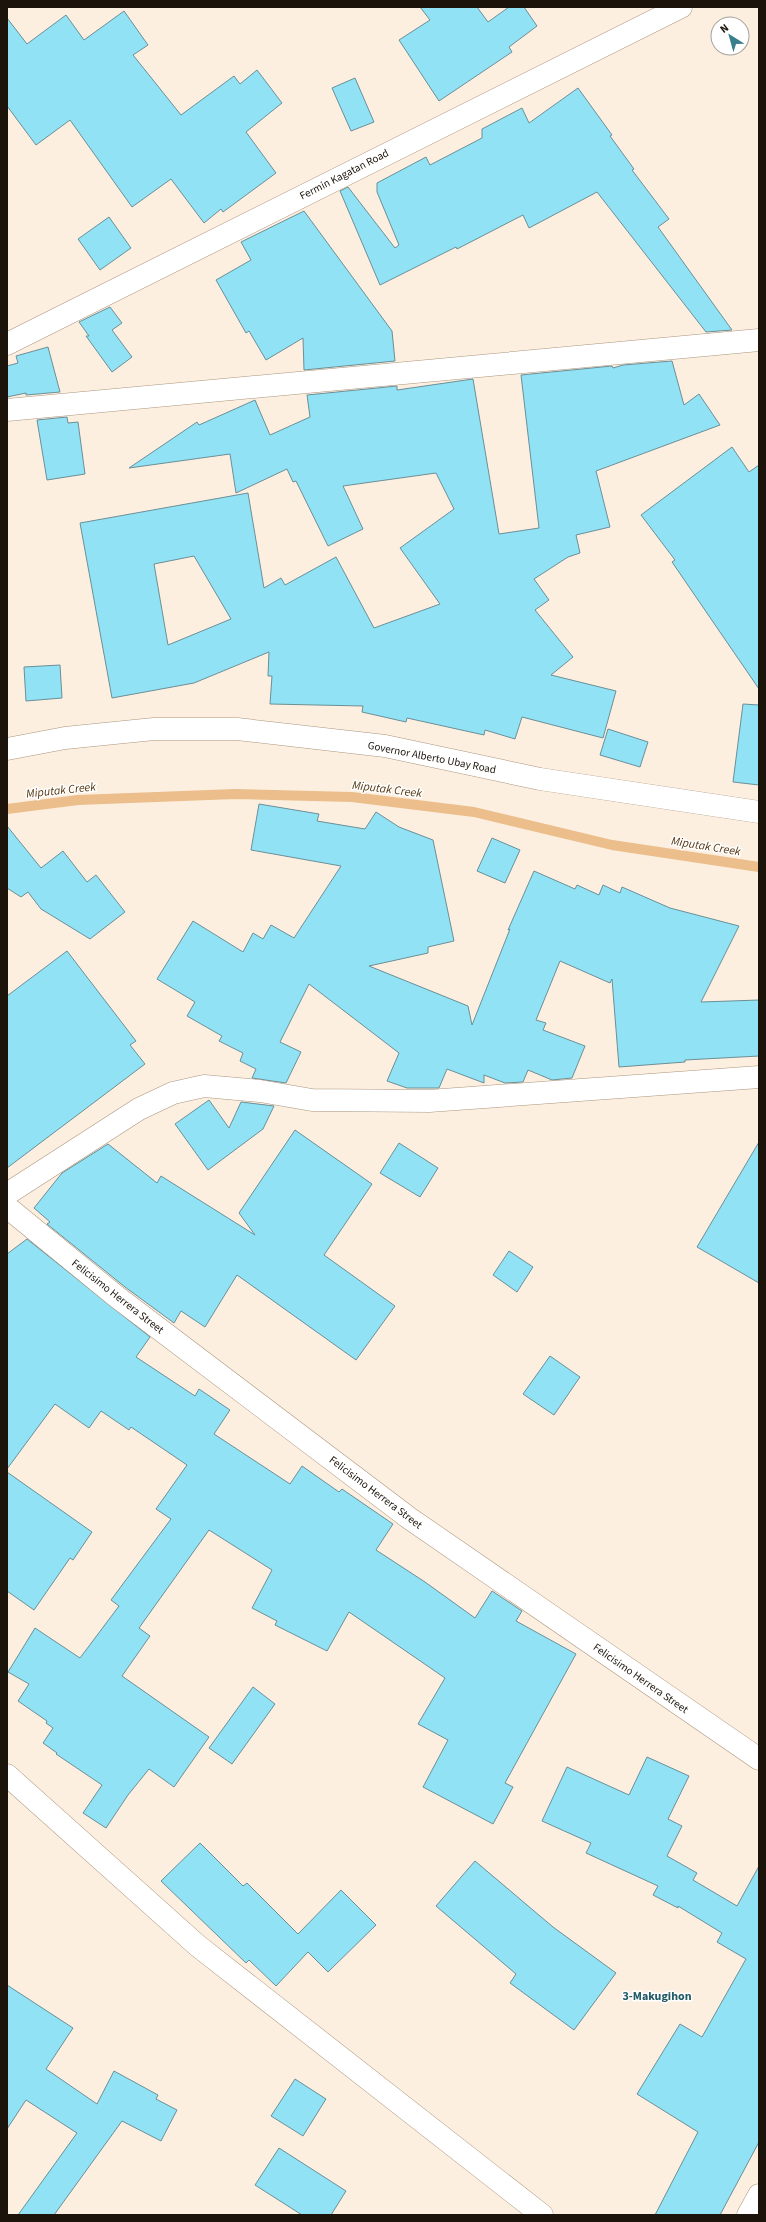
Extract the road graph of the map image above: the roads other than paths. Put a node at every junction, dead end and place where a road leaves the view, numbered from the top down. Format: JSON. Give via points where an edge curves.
{"nodes":[{"id":1,"x":681,"y":7,"type":"edge"},
{"id":2,"x":759,"y":340,"type":"edge"},
{"id":3,"x":7,"y":344,"type":"edge"},
{"id":4,"x":7,"y":410,"type":"edge"},
{"id":5,"x":7,"y":749,"type":"edge"},
{"id":6,"x":759,"y":812,"type":"edge"},
{"id":7,"x":759,"y":1077,"type":"edge"},
{"id":8,"x":7,"y":1194,"type":"edge"},
{"id":9,"x":7,"y":1207,"type":"edge"},
{"id":10,"x":759,"y":1759,"type":"edge"},
{"id":11,"x":7,"y":1775,"type":"edge"},
{"id":12,"x":759,"y":2195,"type":"edge"},
{"id":13,"x":542,"y":2215,"type":"edge"},
{"id":14,"x":748,"y":2215,"type":"edge"}],
"edges":[{"from":1,"to":3,"type":"street","name":"Fermin Kagatan Road"},
{"from":2,"to":4,"type":"street"},
{"from":5,"to":6,"type":"street","name":"Governor Alberto Ubay Road","via":[[65,738],[154,729],[238,729],[385,746],[540,780]]},
{"from":7,"to":8,"type":"street","via":[[429,1101],[312,1100],[260,1091],[204,1086],[173,1093],[139,1109]]},
{"from":9,"to":10,"type":"street","name":"Felicisimo Herrera Street","via":[[117,1297],[409,1518]]},
{"from":11,"to":13,"type":"street","via":[[198,1946]]},
{"from":12,"to":14,"type":"street"}]}
